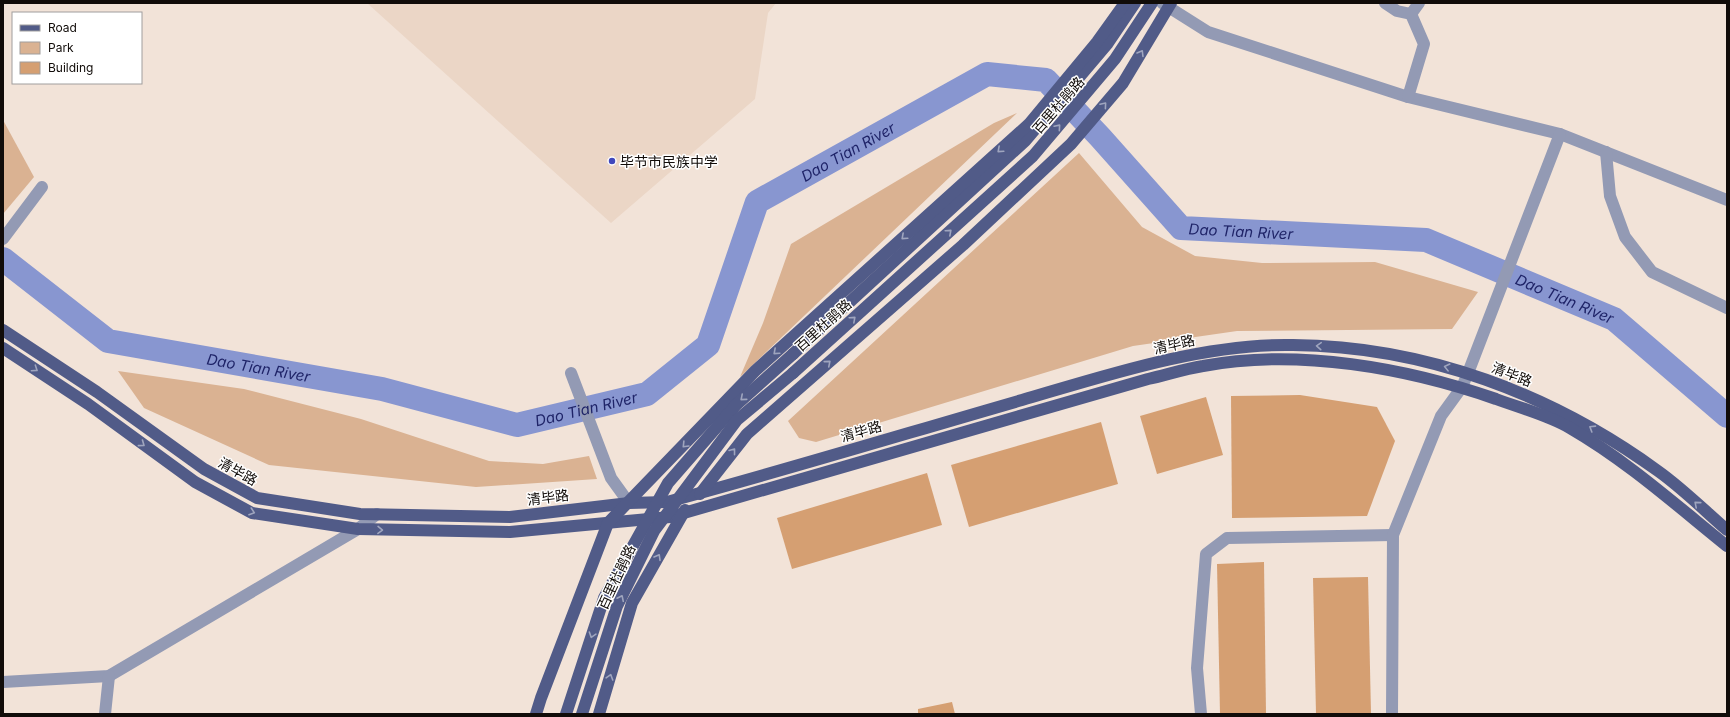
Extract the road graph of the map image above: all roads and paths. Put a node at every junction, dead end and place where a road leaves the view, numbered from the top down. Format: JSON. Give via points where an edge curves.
{"nodes":[{"id":1,"x":1125,"y":3,"type":"edge"},
{"id":2,"x":1135,"y":3,"type":"edge"},
{"id":3,"x":1152,"y":3,"type":"edge"},
{"id":4,"x":1385,"y":3,"type":"edge"},
{"id":5,"x":1418,"y":3,"type":"edge"},
{"id":6,"x":1167,"y":4,"type":"edge"},
{"id":7,"x":1411,"y":14,"type":"junction"},
{"id":8,"x":1408,"y":97,"type":"junction"},
{"id":9,"x":1560,"y":134,"type":"junction"},
{"id":10,"x":1606,"y":152,"type":"junction"},
{"id":11,"x":42,"y":187,"type":"dead end"},
{"id":12,"x":1727,"y":200,"type":"edge"},
{"id":13,"x":3,"y":239,"type":"edge"},
{"id":14,"x":1727,"y":308,"type":"edge"},
{"id":15,"x":3,"y":330,"type":"edge"},
{"id":16,"x":3,"y":348,"type":"edge"},
{"id":17,"x":571,"y":373,"type":"dead end"},
{"id":18,"x":1468,"y":373,"type":"junction"},
{"id":19,"x":1462,"y":387,"type":"junction"},
{"id":20,"x":701,"y":493,"type":"junction"},
{"id":21,"x":629,"y":503,"type":"junction"},
{"id":22,"x":683,"y":512,"type":"junction"},
{"id":23,"x":377,"y":514,"type":"junction"},
{"id":24,"x":608,"y":523,"type":"junction"},
{"id":25,"x":358,"y":529,"type":"junction"},
{"id":26,"x":1727,"y":530,"type":"edge"},
{"id":27,"x":1393,"y":535,"type":"junction"},
{"id":28,"x":1727,"y":546,"type":"edge"},
{"id":29,"x":109,"y":676,"type":"junction"},
{"id":30,"x":3,"y":682,"type":"edge"},
{"id":31,"x":105,"y":714,"type":"edge"},
{"id":32,"x":536,"y":714,"type":"edge"},
{"id":33,"x":566,"y":714,"type":"edge"},
{"id":34,"x":582,"y":714,"type":"edge"},
{"id":35,"x":599,"y":714,"type":"edge"},
{"id":36,"x":1201,"y":714,"type":"edge"},
{"id":37,"x":1392,"y":714,"type":"edge"}],
"edges":[{"from":1,"to":21,"type":"main road","one_way":true,"via":[[1097,42],[1029,124],[755,371]]},
{"from":2,"to":33,"type":"main road","name":"百里杜鹃路","one_way":true,"bridge":true,"via":[[1108,42],[1025,141],[736,405],[668,482],[604,598]]},
{"from":34,"to":3,"type":"main road","name":"百里杜鹃路","one_way":true,"bridge":true,"via":[[617,606],[654,531],[737,420],[793,373],[1033,156],[1115,59]]},
{"from":4,"to":7,"type":"street","via":[[1397,11]]},
{"from":5,"to":7,"type":"street"},
{"from":6,"to":8,"type":"street","via":[[1208,32]]},
{"from":20,"to":6,"type":"main road","one_way":true,"via":[[747,434],[963,245],[1071,144],[1120,86]]},
{"from":7,"to":8,"type":"street","via":[[1424,44]]},
{"from":8,"to":9,"type":"street"},
{"from":9,"to":10,"type":"street"},
{"from":9,"to":18,"type":"street"},
{"from":10,"to":12,"type":"street"},
{"from":10,"to":14,"type":"street","via":[[1610,196],[1625,236],[1652,272]]},
{"from":11,"to":13,"type":"street"},
{"from":15,"to":23,"type":"main road","name":"清毕路","via":[[97,392],[204,469],[257,498],[360,514]]},
{"from":16,"to":25,"type":"main road","one_way":true,"via":[[88,404],[195,482],[252,513]]},
{"from":17,"to":21,"type":"street","via":[[611,478]]},
{"from":18,"to":19,"type":"street"},
{"from":18,"to":20,"type":"main road","name":"清毕路","one_way":true,"via":[[1383,352],[1333,347],[1294,344],[1225,350],[1099,377]]},
{"from":26,"to":18,"type":"main road","name":"清毕路","one_way":true,"via":[[1661,473],[1579,420],[1533,398]]},
{"from":19,"to":22,"type":"main road","via":[[1392,372],[1288,359],[1204,365]]},
{"from":19,"to":27,"type":"street","via":[[1442,416]]},
{"from":19,"to":28,"type":"main road","via":[[1569,427],[1641,476]]},
{"from":20,"to":21,"type":"main road","name":"清毕路","via":[[667,502]]},
{"from":20,"to":22,"type":"main road"},
{"from":21,"to":23,"type":"main road","name":"清毕路","via":[[510,517]]},
{"from":21,"to":24,"type":"main road"},
{"from":22,"to":24,"type":"main road","via":[[670,517]]},
{"from":35,"to":22,"type":"main road","one_way":true,"via":[[632,603]]},
{"from":23,"to":25,"type":"street"},
{"from":25,"to":24,"type":"main road","one_way":true,"via":[[510,532]]},
{"from":24,"to":32,"type":"main road"},
{"from":25,"to":29,"type":"street"},
{"from":27,"to":36,"type":"street","via":[[1227,538],[1206,554],[1197,668]]},
{"from":27,"to":37,"type":"street"},
{"from":29,"to":30,"type":"street"},
{"from":29,"to":31,"type":"street"}]}
